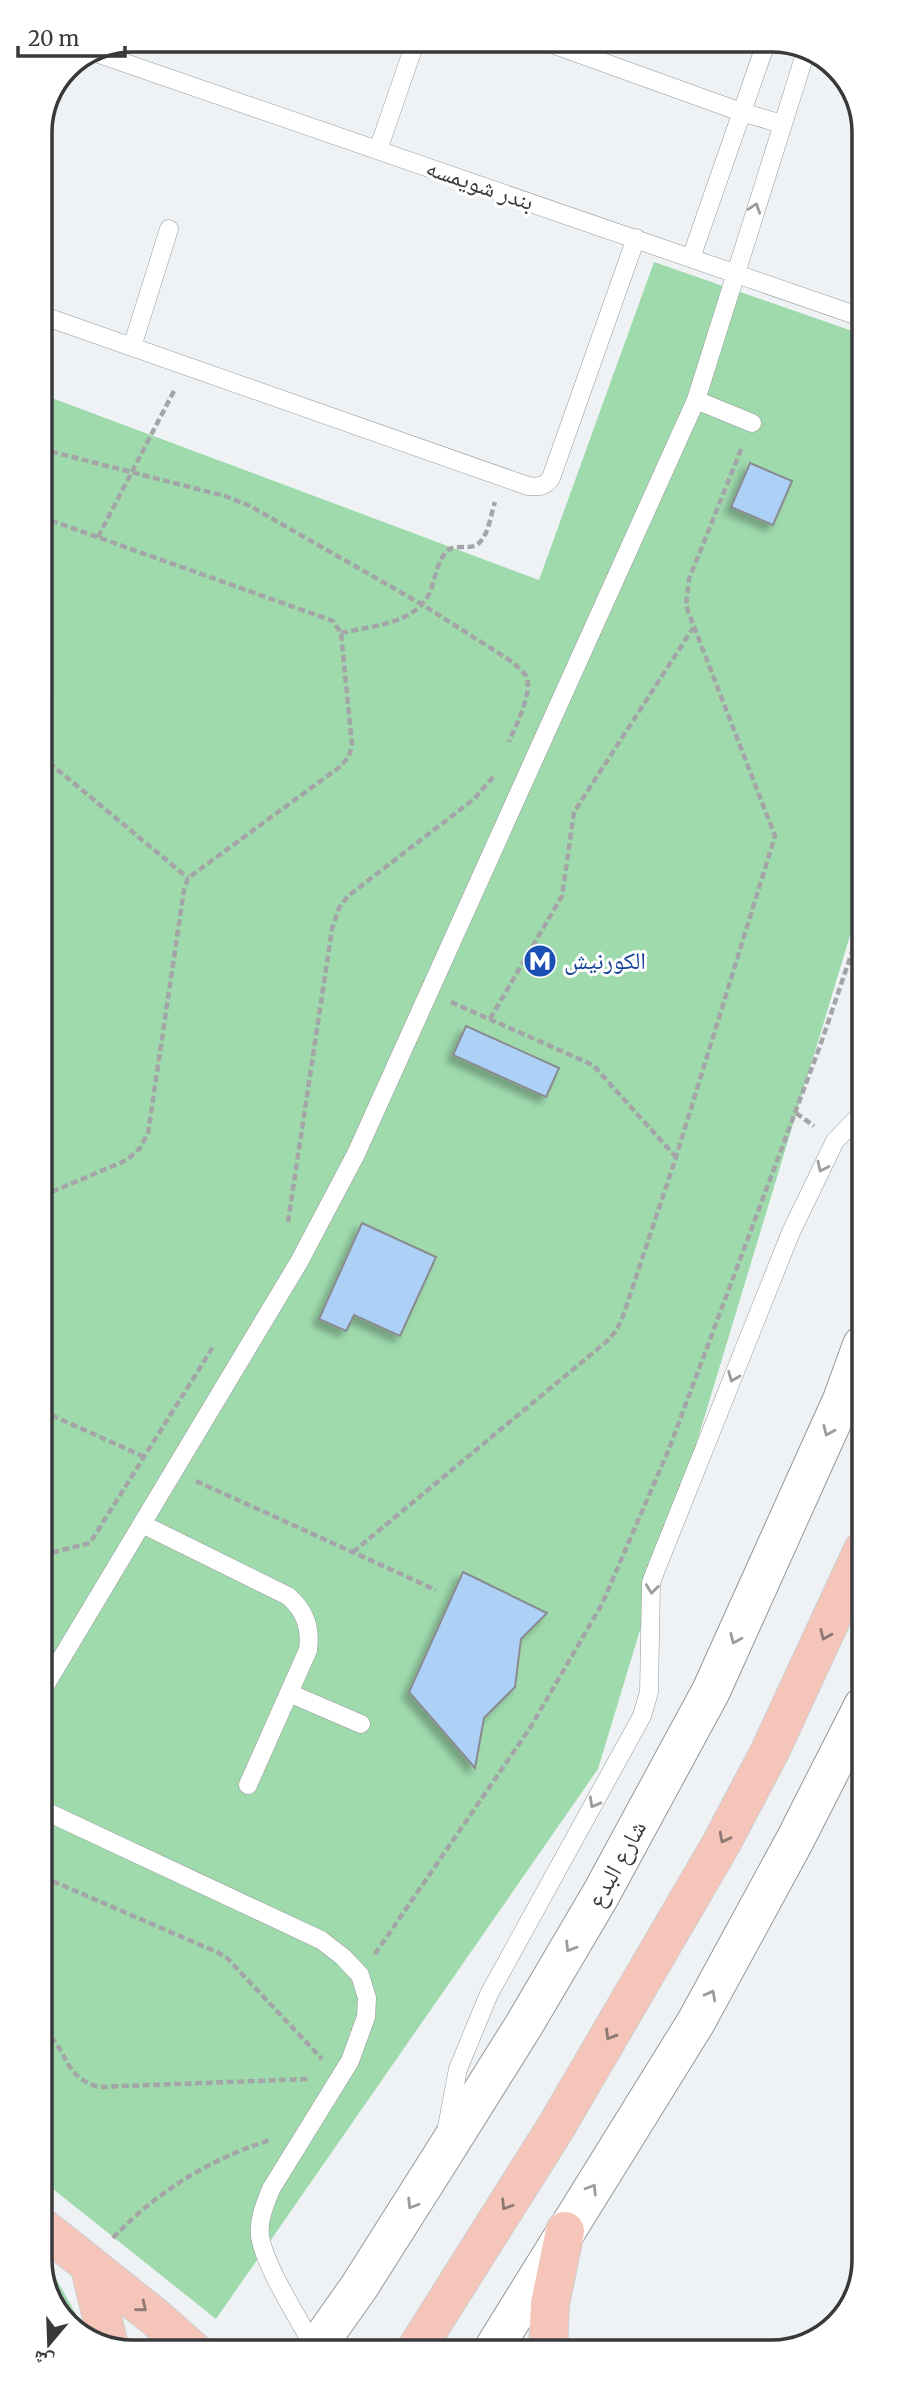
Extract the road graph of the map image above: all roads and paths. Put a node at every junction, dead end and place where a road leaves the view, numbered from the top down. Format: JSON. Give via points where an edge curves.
{"nodes":[{"id":1,"x":412,"y":52,"type":"edge"},
{"id":2,"x":576,"y":53,"type":"edge"},
{"id":3,"x":762,"y":53,"type":"edge"},
{"id":4,"x":108,"y":57,"type":"edge"},
{"id":5,"x":803,"y":59,"type":"edge"},
{"id":6,"x":741,"y":112,"type":"junction"},
{"id":7,"x":782,"y":124,"type":"junction"},
{"id":8,"x":378,"y":150,"type":"junction"},
{"id":9,"x":169,"y":229,"type":"dead end"},
{"id":10,"x":636,"y":238,"type":"junction"},
{"id":11,"x":691,"y":258,"type":"junction"},
{"id":12,"x":734,"y":273,"type":"junction"},
{"id":13,"x":852,"y":314,"type":"edge"},
{"id":14,"x":53,"y":319,"type":"edge"},
{"id":15,"x":132,"y":347,"type":"junction"},
{"id":16,"x":186,"y":366,"type":"junction"},
{"id":17,"x":696,"y":400,"type":"junction"},
{"id":18,"x":752,"y":423,"type":"joint"},
{"id":19,"x":53,"y":452,"type":"edge"},
{"id":20,"x":132,"y":474,"type":"junction"},
{"id":21,"x":504,"y":478,"type":"junction"},
{"id":22,"x":53,"y":521,"type":"edge"},
{"id":23,"x":98,"y":537,"type":"junction"},
{"id":24,"x":422,"y":605,"type":"junction"},
{"id":25,"x":693,"y":627,"type":"junction"},
{"id":26,"x":341,"y":633,"type":"junction"},
{"id":27,"x":507,"y":748,"type":"dead end"},
{"id":28,"x":53,"y":766,"type":"edge"},
{"id":29,"x":497,"y":771,"type":"dead end"},
{"id":30,"x":188,"y":878,"type":"junction"},
{"id":31,"x":852,"y":952,"type":"edge"},
{"id":32,"x":429,"y":993,"type":"junction"},
{"id":33,"x":490,"y":1019,"type":"junction"},
{"id":34,"x":852,"y":1122,"type":"edge"},
{"id":35,"x":676,"y":1157,"type":"junction"},
{"id":36,"x":53,"y":1192,"type":"edge"},
{"id":37,"x":287,"y":1226,"type":"dead end"},
{"id":38,"x":215,"y":1345,"type":"dead end"},
{"id":39,"x":852,"y":1372,"type":"edge"},
{"id":40,"x":52,"y":1416,"type":"edge"},
{"id":41,"x":145,"y":1458,"type":"junction"},
{"id":42,"x":174,"y":1471,"type":"junction"},
{"id":43,"x":142,"y":1524,"type":"junction"},
{"id":44,"x":353,"y":1552,"type":"junction"},
{"id":45,"x":52,"y":1553,"type":"edge"},
{"id":46,"x":852,"y":1574,"type":"edge"},
{"id":47,"x":436,"y":1590,"type":"dead end"},
{"id":48,"x":52,"y":1674,"type":"edge"},
{"id":49,"x":289,"y":1693,"type":"junction"},
{"id":50,"x":361,"y":1724,"type":"dead end"},
{"id":51,"x":848,"y":1759,"type":"edge"},
{"id":52,"x":248,"y":1785,"type":"dead end"},
{"id":53,"x":52,"y":1814,"type":"edge"},
{"id":54,"x":52,"y":1881,"type":"edge"},
{"id":55,"x":360,"y":1975,"type":"junction"},
{"id":56,"x":52,"y":2038,"type":"edge"},
{"id":57,"x":340,"y":2078,"type":"junction"},
{"id":58,"x":308,"y":2130,"type":"junction"},
{"id":59,"x":440,"y":2159,"type":"junction"},
{"id":60,"x":565,"y":2231,"type":"junction"},
{"id":61,"x":52,"y":2235,"type":"edge"},
{"id":62,"x":89,"y":2264,"type":"junction"},
{"id":63,"x":107,"y":2336,"type":"edge"},
{"id":64,"x":180,"y":2340,"type":"edge"},
{"id":65,"x":309,"y":2340,"type":"edge"},
{"id":66,"x":321,"y":2340,"type":"edge"},
{"id":67,"x":422,"y":2340,"type":"edge"},
{"id":68,"x":499,"y":2340,"type":"edge"},
{"id":69,"x":548,"y":2340,"type":"edge"}],
"edges":[{"from":1,"to":8,"type":"lane"},
{"from":2,"to":6,"type":"lane"},
{"from":3,"to":6,"type":"lane"},
{"from":4,"to":8,"type":"lane","name":"بندر شويمسه"},
{"from":5,"to":7,"type":"lane"},
{"from":6,"to":7,"type":"lane"},
{"from":6,"to":11,"type":"lane"},
{"from":12,"to":7,"type":"lane","one_way":true},
{"from":8,"to":10,"type":"lane","name":"بندر شويمسه"},
{"from":9,"to":15,"type":"lane"},
{"from":10,"to":11,"type":"lane","name":"بندر شويمسه"},
{"from":10,"to":21,"type":"lane","via":[[550,480],[538,487]]},
{"from":11,"to":12,"type":"lane","name":"بندر شويمسه"},
{"from":12,"to":13,"type":"lane","name":"بندر شويمسه"},
{"from":12,"to":17,"type":"lane"},
{"from":14,"to":15,"type":"lane"},
{"from":15,"to":16,"type":"lane"},
{"from":16,"to":20,"type":"path"},
{"from":16,"to":21,"type":"lane"},
{"from":17,"to":18,"type":"lane"},
{"from":17,"to":32,"type":"lane"},
{"from":18,"to":25,"type":"path","via":[[689,579],[686,606]]},
{"from":19,"to":20,"type":"path"},
{"from":20,"to":23,"type":"path"},
{"from":20,"to":24,"type":"path","via":[[250,506]]},
{"from":21,"to":24,"type":"path","via":[[480,542],[443,554]]},
{"from":22,"to":23,"type":"path"},
{"from":23,"to":26,"type":"path","via":[[320,614],[333,621]]},
{"from":24,"to":26,"type":"path","via":[[404,618]]},
{"from":24,"to":27,"type":"path","via":[[514,663],[526,676],[526,700]]},
{"from":25,"to":33,"type":"path","via":[[574,812],[562,896]]},
{"from":25,"to":35,"type":"path","via":[[775,836]]},
{"from":26,"to":30,"type":"path","via":[[352,746],[349,756]]},
{"from":28,"to":30,"type":"path"},
{"from":29,"to":37,"type":"path","via":[[474,799],[348,896],[339,908],[332,929]]},
{"from":30,"to":36,"type":"path","via":[[148,1133],[127,1160]]},
{"from":31,"to":55,"type":"path","via":[[669,1449],[602,1604],[530,1728]]},
{"from":32,"to":33,"type":"path"},
{"from":32,"to":42,"type":"lane","via":[[318,1228]]},
{"from":33,"to":35,"type":"path","via":[[593,1065]]},
{"from":34,"to":59,"type":"lane","one_way":true,"via":[[835,1142],[790,1232],[651,1583],[649,1692],[642,1716],[489,1994],[458,2069]]},
{"from":35,"to":44,"type":"path","via":[[616,1331]]},
{"from":38,"to":41,"type":"path"},
{"from":39,"to":59,"type":"main road","name":"شارع البدع","one_way":true,"via":[[711,1692],[601,1894]]},
{"from":40,"to":41,"type":"path"},
{"from":41,"to":42,"type":"path"},
{"from":41,"to":45,"type":"path","via":[[90,1544]]},
{"from":42,"to":43,"type":"lane"},
{"from":42,"to":44,"type":"path"},
{"from":43,"to":48,"type":"lane"},
{"from":43,"to":49,"type":"lane","via":[[297,1604],[304,1614],[308,1650]]},
{"from":44,"to":47,"type":"path"},
{"from":46,"to":67,"type":"main road","one_way":true,"via":[[770,1751],[720,1844],[556,2127]]},
{"from":49,"to":50,"type":"lane"},
{"from":49,"to":52,"type":"lane"},
{"from":60,"to":51,"type":"main road","one_way":true,"via":[[696,2022]]},
{"from":53,"to":55,"type":"lane","via":[[321,1940]]},
{"from":54,"to":57,"type":"path","via":[[228,1959]]},
{"from":55,"to":57,"type":"lane","via":[[367,1998],[366,2017]]},
{"from":56,"to":57,"type":"path","via":[[74,2075],[97,2087]]},
{"from":57,"to":58,"type":"lane"},
{"from":58,"to":62,"type":"path","via":[[238,2150],[181,2181],[147,2206]]},
{"from":58,"to":65,"type":"lane","via":[[271,2189],[262,2211],[260,2236],[265,2256]]},
{"from":59,"to":66,"type":"main road","name":"شارع البدع","one_way":true},
{"from":60,"to":68,"type":"main road"},
{"from":60,"to":69,"type":"main road","via":[[550,2304]]},
{"from":61,"to":62,"type":"main road"},
{"from":62,"to":63,"type":"main road"},
{"from":62,"to":64,"type":"main road","one_way":true}]}
